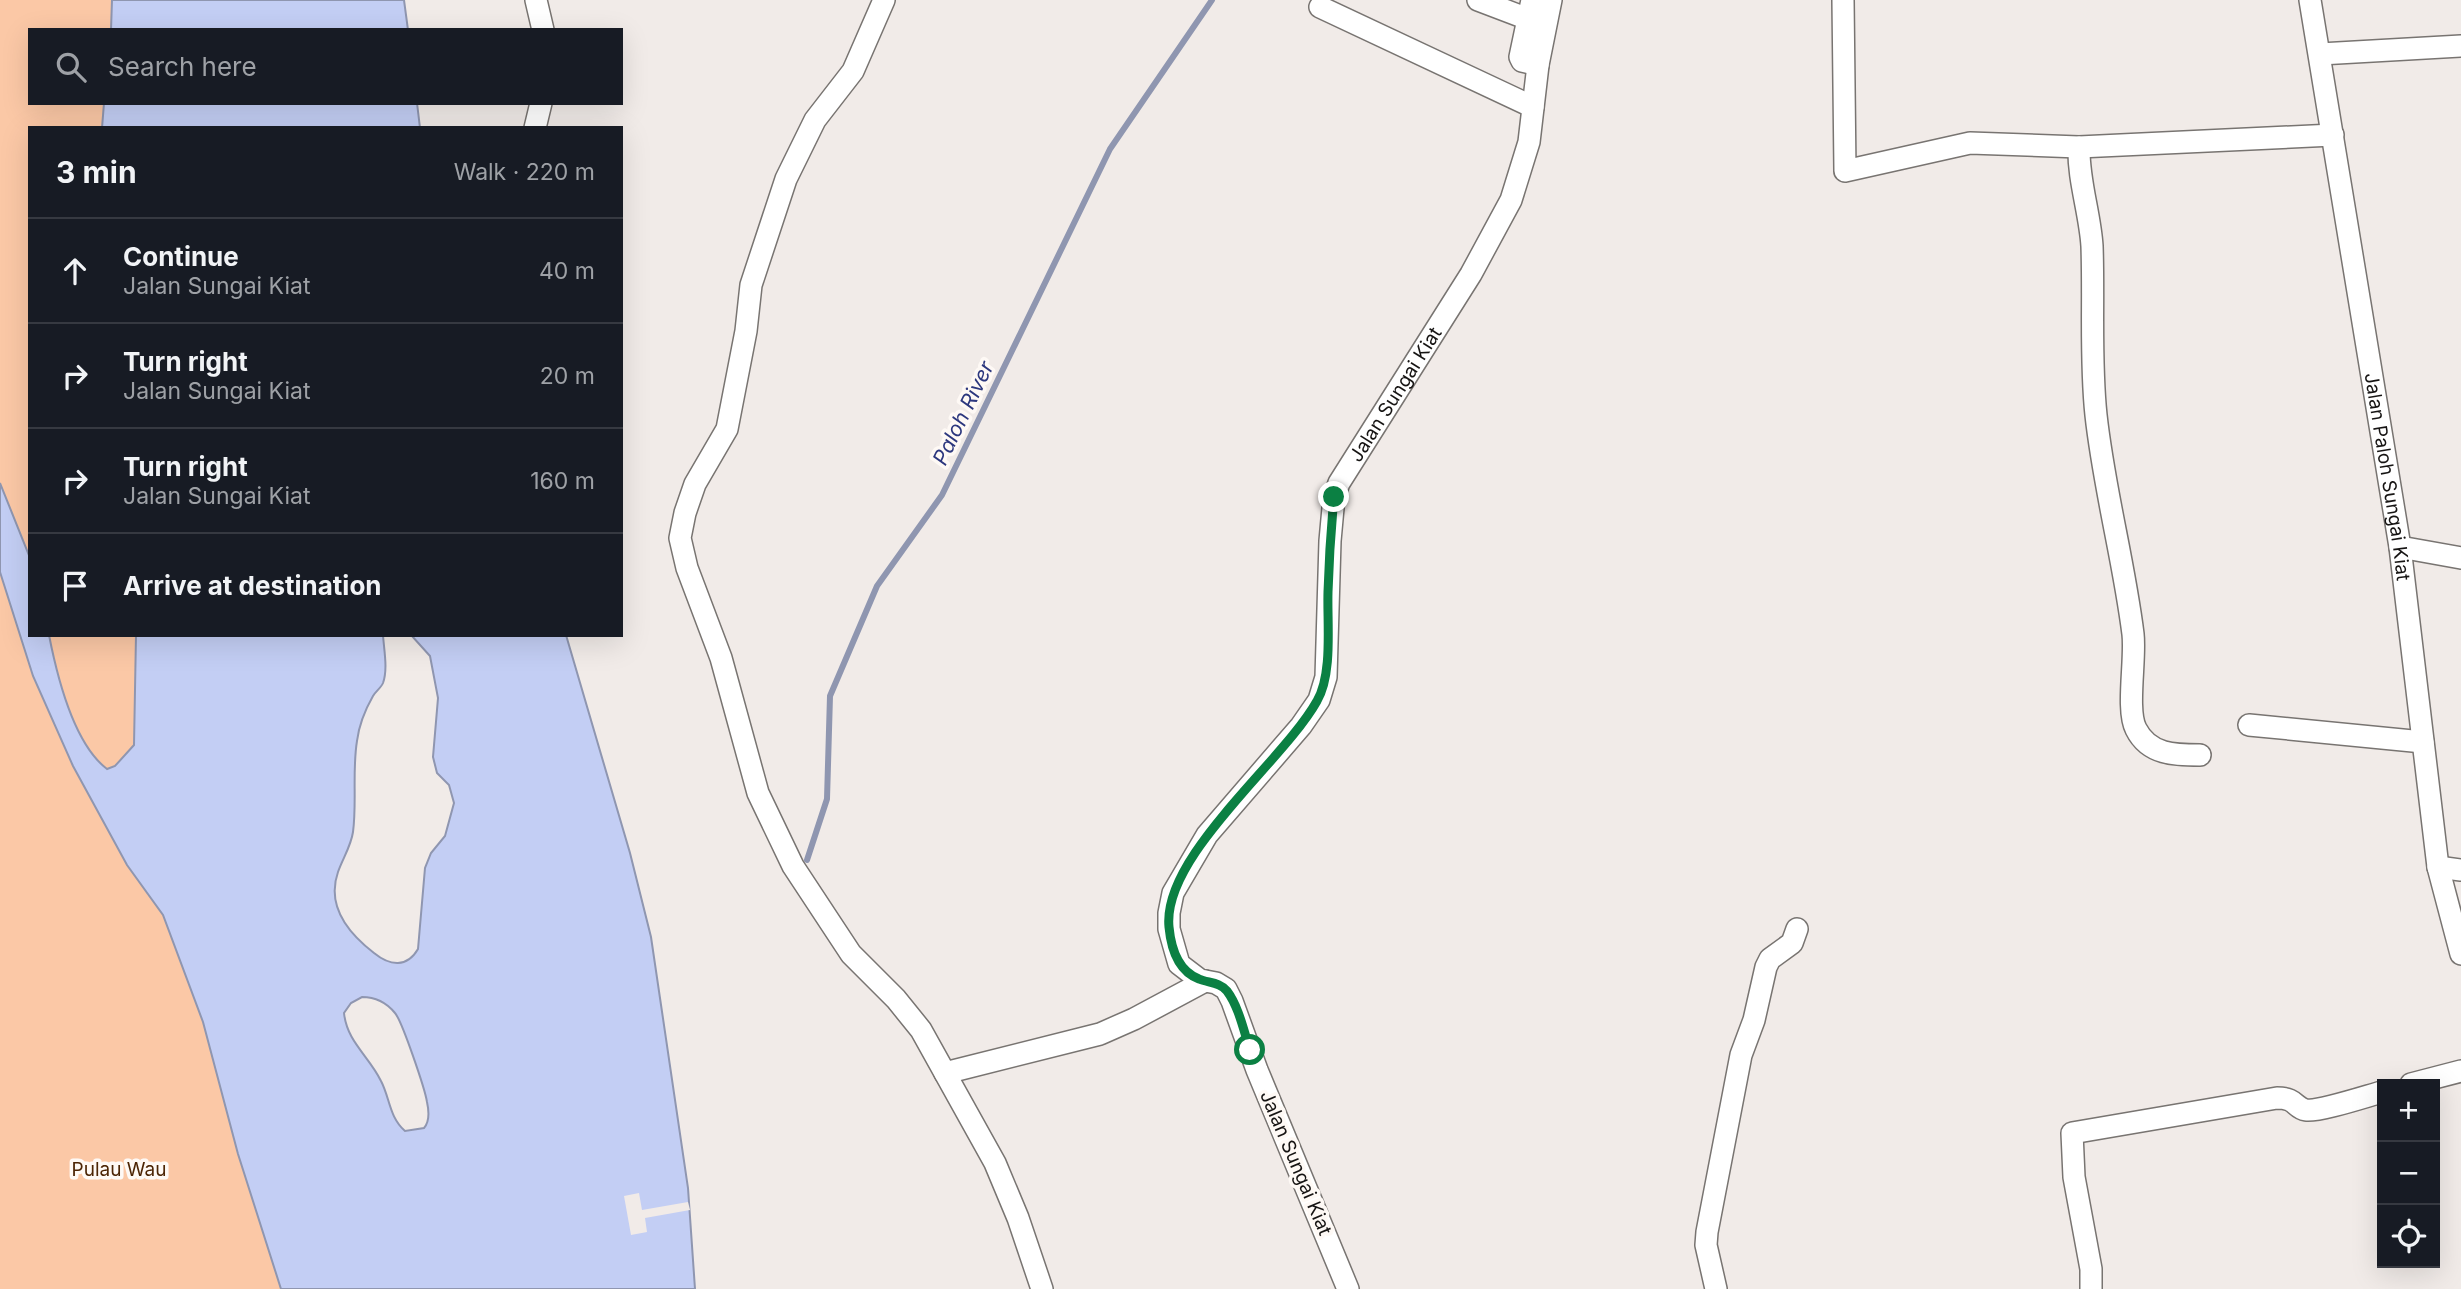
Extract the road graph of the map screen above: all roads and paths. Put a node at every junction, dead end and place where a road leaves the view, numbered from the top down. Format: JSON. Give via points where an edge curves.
{"nodes":[{"id":1,"x":536,"y":0,"type":"edge"},
{"id":2,"x":884,"y":0,"type":"edge"},
{"id":3,"x":1478,"y":0,"type":"edge"},
{"id":4,"x":1551,"y":0,"type":"edge"},
{"id":5,"x":1843,"y":0,"type":"edge"},
{"id":6,"x":2310,"y":0,"type":"edge"},
{"id":7,"x":1320,"y":7,"type":"dead end"},
{"id":8,"x":1530,"y":9,"type":"edge"},
{"id":9,"x":543,"y":28,"type":"edge"},
{"id":10,"x":2461,"y":46,"type":"edge"},
{"id":11,"x":2320,"y":54,"type":"junction"},
{"id":12,"x":1538,"y":65,"type":"junction"},
{"id":13,"x":541,"y":105,"type":"edge"},
{"id":14,"x":1533,"y":107,"type":"junction"},
{"id":15,"x":535,"y":126,"type":"edge"},
{"id":16,"x":2333,"y":135,"type":"junction"},
{"id":17,"x":2079,"y":146,"type":"junction"},
{"id":18,"x":2400,"y":547,"type":"junction"},
{"id":19,"x":2461,"y":558,"type":"edge"},
{"id":20,"x":2249,"y":725,"type":"dead end"},
{"id":21,"x":2423,"y":742,"type":"junction"},
{"id":22,"x":2200,"y":755,"type":"dead end"},
{"id":23,"x":2438,"y":867,"type":"junction"},
{"id":24,"x":2461,"y":870,"type":"edge"},
{"id":25,"x":1797,"y":929,"type":"dead end"},
{"id":26,"x":2461,"y":954,"type":"edge"},
{"id":27,"x":1205,"y":981,"type":"junction"},
{"id":28,"x":2461,"y":1071,"type":"edge"},
{"id":29,"x":945,"y":1073,"type":"junction"},
{"id":30,"x":2430,"y":1079,"type":"edge"},
{"id":31,"x":2377,"y":1093,"type":"edge"},
{"id":32,"x":1042,"y":1289,"type":"edge"},
{"id":33,"x":1348,"y":1289,"type":"edge"},
{"id":34,"x":1716,"y":1289,"type":"edge"},
{"id":35,"x":2091,"y":1289,"type":"edge"}],
"edges":[{"from":1,"to":9,"type":"street"},
{"from":2,"to":29,"type":"street","via":[[852,71],[815,120],[786,179],[751,285],[727,429],[695,484],[680,538],[721,658],[758,793],[793,866],[851,954],[921,1030]]},
{"from":3,"to":8,"type":"street"},
{"from":4,"to":12,"type":"street","name":"Jalan Sungai Kiat"},
{"from":5,"to":17,"type":"street","via":[[1845,171],[1970,143]]},
{"from":6,"to":11,"type":"street","name":"Jalan Paloh Sungai Kiat"},
{"from":7,"to":14,"type":"street"},
{"from":8,"to":12,"type":"street","via":[[1520,57]]},
{"from":10,"to":11,"type":"street"},
{"from":11,"to":16,"type":"street","name":"Jalan Paloh Sungai Kiat"},
{"from":12,"to":14,"type":"street","name":"Jalan Sungai Kiat"},
{"from":13,"to":15,"type":"street"},
{"from":14,"to":27,"type":"street","name":"Jalan Sungai Kiat","via":[[1529,142],[1511,200],[1471,274],[1339,483],[1329,541],[1326,677],[1319,699],[1207,835],[1173,893],[1169,929],[1178,964]]},
{"from":16,"to":17,"type":"street"},
{"from":16,"to":18,"type":"street","name":"Jalan Paloh Sungai Kiat"},
{"from":17,"to":22,"type":"street","via":[[2091,232],[2096,417],[2134,638],[2135,727],[2157,750]]},
{"from":18,"to":19,"type":"street"},
{"from":18,"to":21,"type":"street","name":"Jalan Paloh Sungai Kiat"},
{"from":20,"to":21,"type":"street"},
{"from":21,"to":23,"type":"street","name":"Jalan Paloh Sungai Kiat"},
{"from":23,"to":24,"type":"street"},
{"from":23,"to":26,"type":"street","name":"Jalan Paloh Sungai Kiat"},
{"from":25,"to":34,"type":"street","via":[[1792,943],[1766,967],[1741,1055],[1707,1232]]},
{"from":27,"to":29,"type":"street","via":[[1100,1034]]},
{"from":27,"to":33,"type":"street","name":"Jalan Sungai Kiat","via":[[1226,989],[1232,1001]]},
{"from":28,"to":30,"type":"street"},
{"from":29,"to":32,"type":"street","via":[[995,1163]]},
{"from":31,"to":35,"type":"street","via":[[2312,1110],[2277,1098],[2071,1133]]}]}
